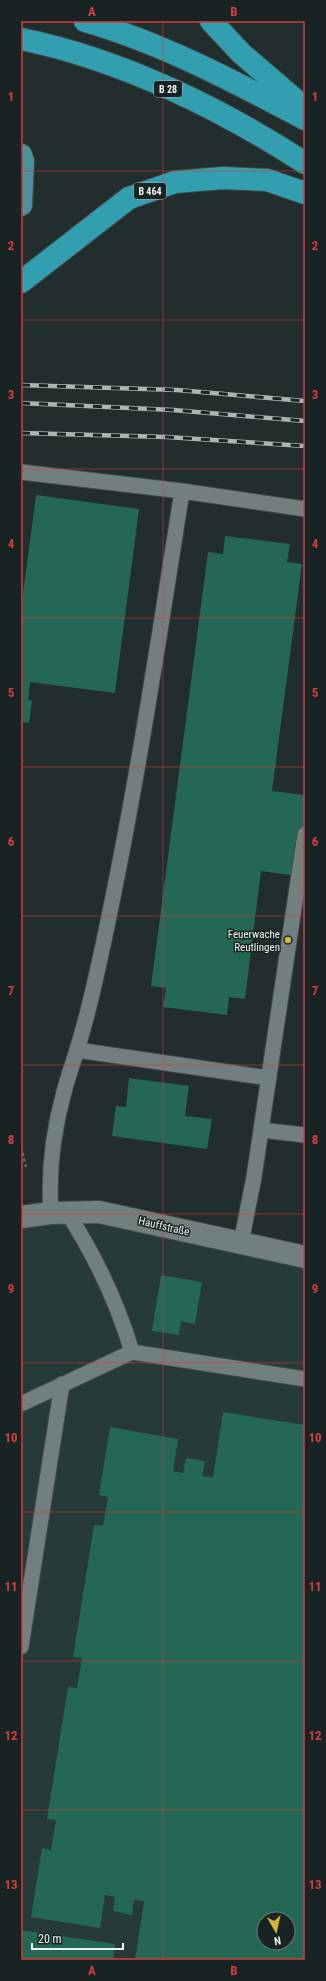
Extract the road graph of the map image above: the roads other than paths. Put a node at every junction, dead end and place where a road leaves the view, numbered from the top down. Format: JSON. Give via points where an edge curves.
{"nodes":[{"id":1,"x":85,"y":21,"type":"edge"},
{"id":2,"x":211,"y":21,"type":"edge"},
{"id":3,"x":21,"y":38,"type":"edge"},
{"id":4,"x":305,"y":108,"type":"edge"},
{"id":5,"x":305,"y":119,"type":"edge"},
{"id":6,"x":21,"y":155,"type":"edge"},
{"id":7,"x":305,"y":162,"type":"edge"},
{"id":8,"x":305,"y":193,"type":"edge"},
{"id":9,"x":21,"y":205,"type":"edge"},
{"id":10,"x":21,"y":282,"type":"edge"},
{"id":11,"x":21,"y":472,"type":"edge"},
{"id":12,"x":182,"y":491,"type":"junction"},
{"id":13,"x":305,"y":509,"type":"edge"},
{"id":14,"x":305,"y":834,"type":"edge"},
{"id":15,"x":77,"y":1050,"type":"junction"},
{"id":16,"x":269,"y":1078,"type":"junction"},
{"id":17,"x":261,"y":1130,"type":"junction"},
{"id":18,"x":305,"y":1135,"type":"edge"},
{"id":19,"x":59,"y":1212,"type":"junction"},
{"id":20,"x":21,"y":1217,"type":"edge"},
{"id":21,"x":241,"y":1243,"type":"junction"},
{"id":22,"x":305,"y":1258,"type":"edge"},
{"id":23,"x":132,"y":1352,"type":"junction"},
{"id":24,"x":305,"y":1379,"type":"edge"},
{"id":25,"x":62,"y":1384,"type":"junction"},
{"id":26,"x":21,"y":1404,"type":"edge"},
{"id":27,"x":21,"y":1647,"type":"edge"}],
"edges":[{"from":1,"to":5,"type":"highway","via":[[188,60]]},
{"from":2,"to":4,"type":"highway","via":[[242,54]]},
{"from":3,"to":7,"type":"highway","number":"B 28","via":[[128,72],[179,94],[228,118]]},
{"from":6,"to":9,"type":"main road"},
{"from":8,"to":10,"type":"highway","number":"B 464","via":[[267,180],[223,178],[175,182],[129,198]]},
{"from":11,"to":12,"type":"lane"},
{"from":12,"to":13,"type":"lane"},
{"from":12,"to":15,"type":"lane","via":[[149,705],[126,830],[98,967]]},
{"from":14,"to":16,"type":"lane"},
{"from":15,"to":16,"type":"lane"},
{"from":15,"to":19,"type":"lane","via":[[54,1132],[50,1180]]},
{"from":16,"to":17,"type":"lane"},
{"from":17,"to":18,"type":"lane"},
{"from":17,"to":21,"type":"lane","via":[[250,1205]]},
{"from":19,"to":20,"type":"street","name":"Hauffstraße"},
{"from":19,"to":21,"type":"street","name":"Hauffstraße","via":[[99,1212]]},
{"from":19,"to":23,"type":"lane","via":[[89,1247],[122,1320]]},
{"from":21,"to":22,"type":"street","name":"Hauffstraße"},
{"from":23,"to":24,"type":"lane"},
{"from":23,"to":25,"type":"lane"},
{"from":25,"to":26,"type":"lane"},
{"from":25,"to":27,"type":"lane"}]}
